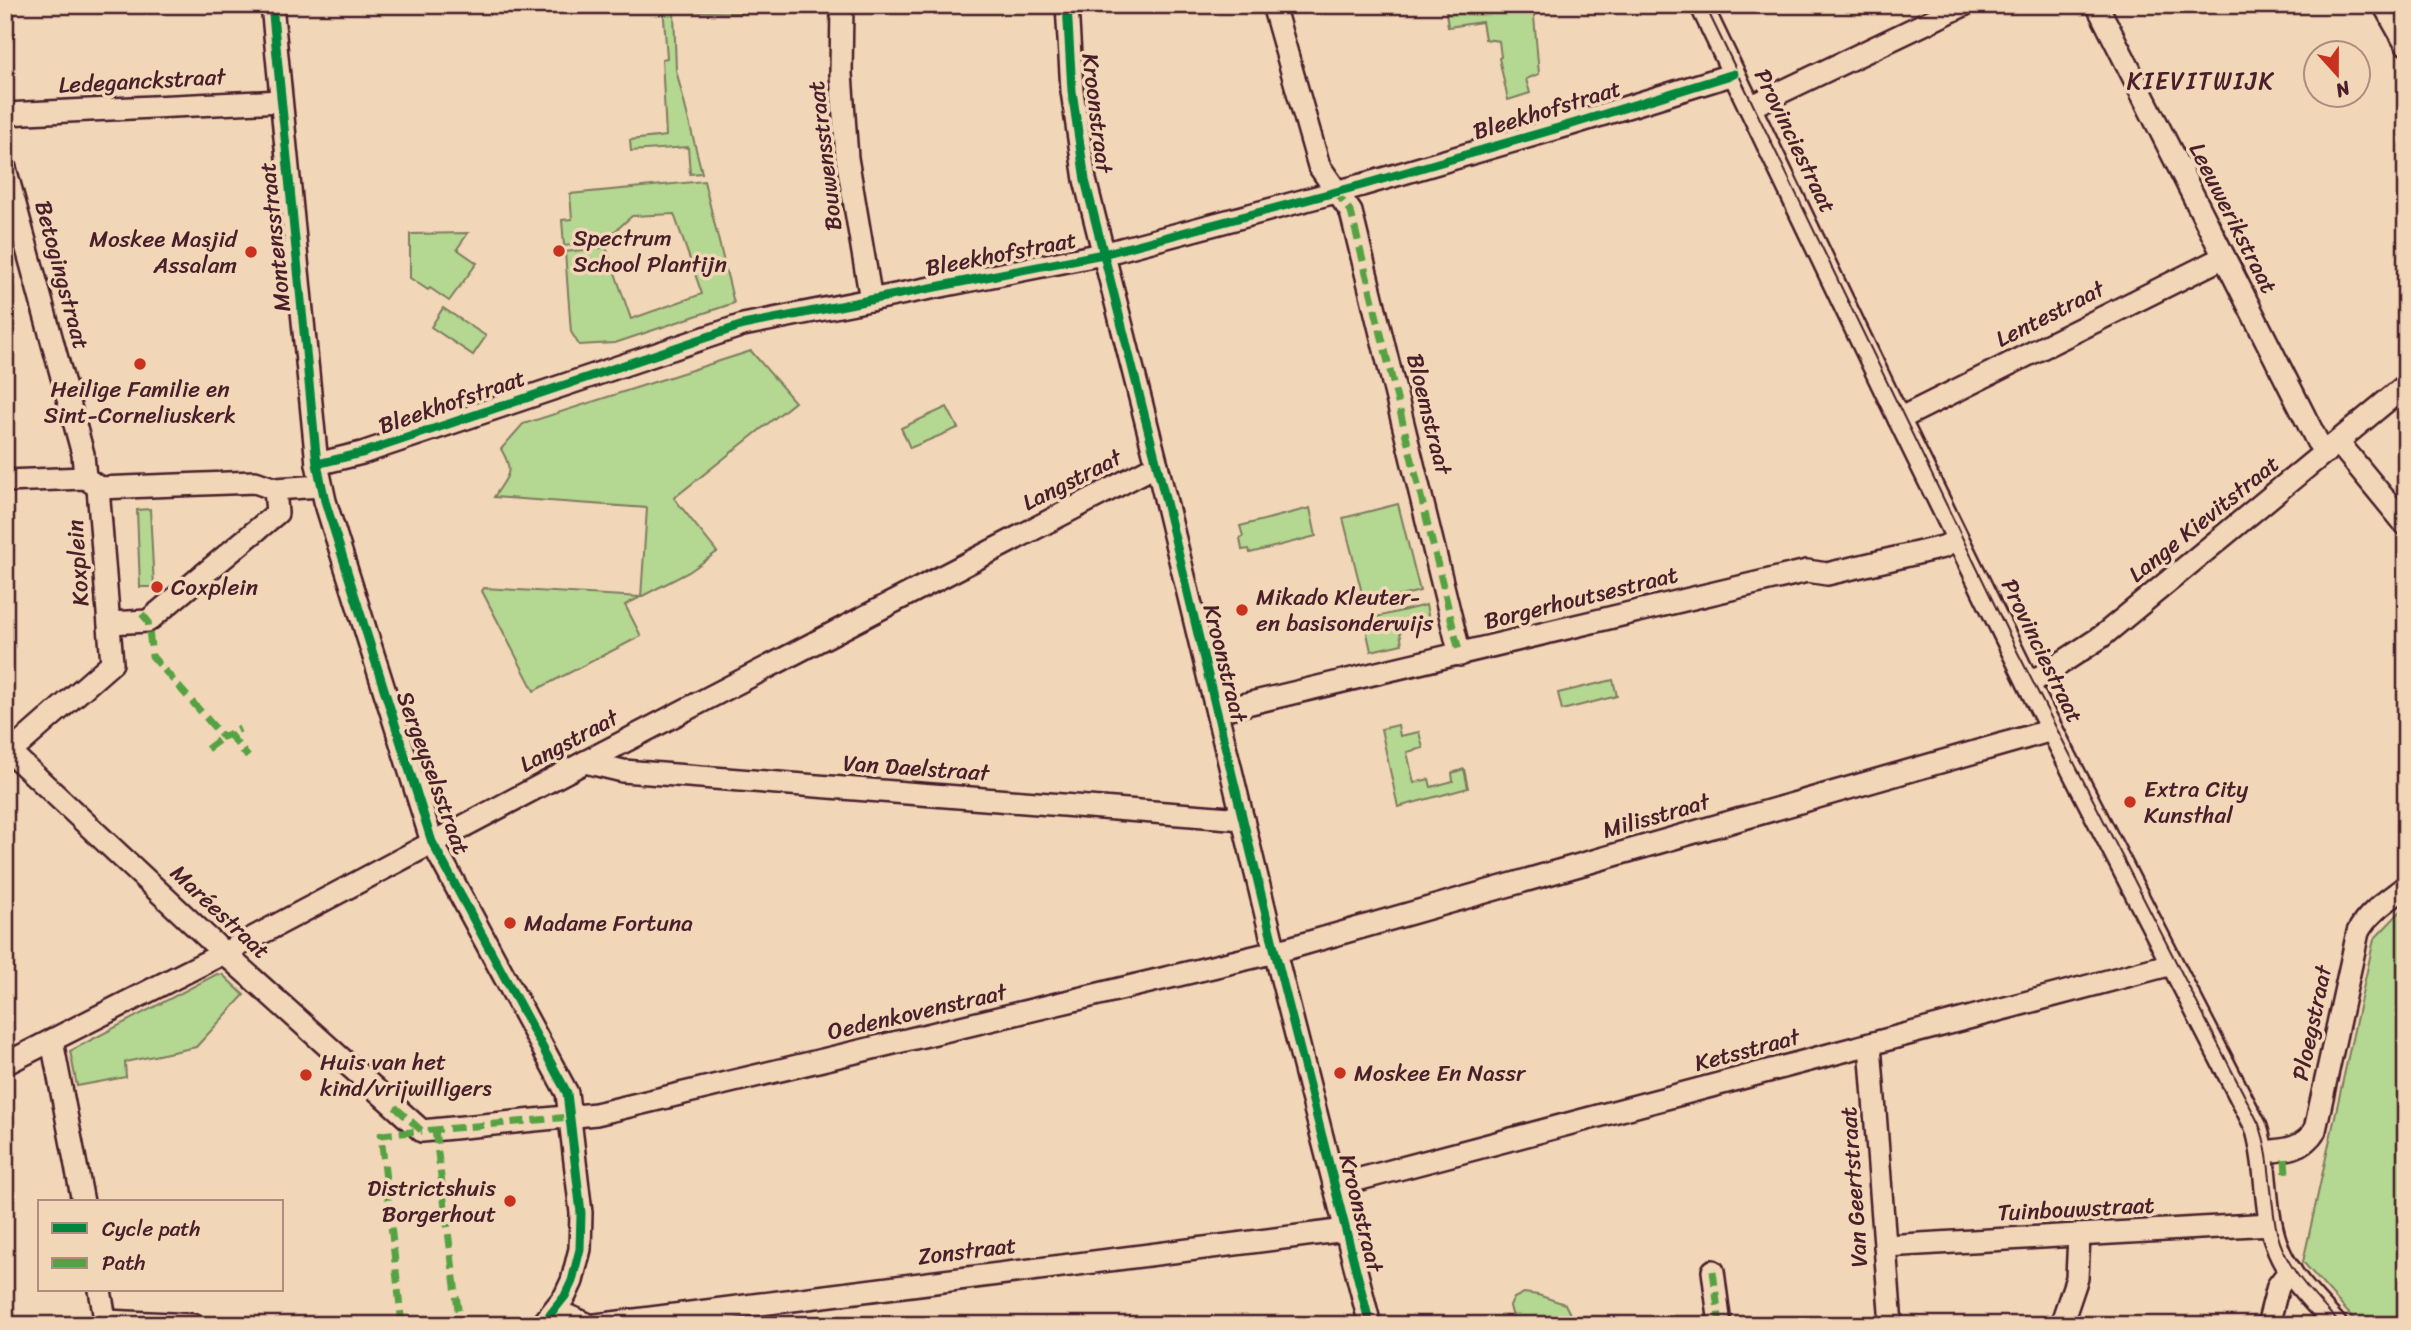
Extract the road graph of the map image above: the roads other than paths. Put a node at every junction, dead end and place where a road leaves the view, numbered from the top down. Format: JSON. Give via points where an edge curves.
{"nodes":[{"id":1,"x":272,"y":5,"type":"edge"},
{"id":2,"x":842,"y":5,"type":"edge"},
{"id":3,"x":1067,"y":5,"type":"edge"},
{"id":4,"x":1273,"y":5,"type":"edge"},
{"id":5,"x":1702,"y":5,"type":"edge"},
{"id":6,"x":1964,"y":5,"type":"edge"},
{"id":7,"x":2097,"y":5,"type":"edge"},
{"id":8,"x":2384,"y":5,"type":"edge"},
{"id":9,"x":2406,"y":44,"type":"edge"},
{"id":10,"x":1734,"y":74,"type":"junction"},
{"id":11,"x":281,"y":101,"type":"junction"},
{"id":12,"x":1750,"y":107,"type":"junction"},
{"id":13,"x":5,"y":114,"type":"edge"},
{"id":14,"x":5,"y":168,"type":"edge"},
{"id":15,"x":1335,"y":191,"type":"junction"},
{"id":16,"x":1103,"y":254,"type":"junction"},
{"id":17,"x":2224,"y":257,"type":"junction"},
{"id":18,"x":871,"y":300,"type":"junction"},
{"id":19,"x":2406,"y":385,"type":"edge"},
{"id":20,"x":1899,"y":419,"type":"junction"},
{"id":21,"x":2332,"y":447,"type":"junction"},
{"id":22,"x":317,"y":464,"type":"junction"},
{"id":23,"x":1157,"y":465,"type":"junction"},
{"id":24,"x":5,"y":481,"type":"edge"},
{"id":25,"x":92,"y":483,"type":"junction"},
{"id":26,"x":321,"y":486,"type":"junction"},
{"id":27,"x":275,"y":489,"type":"junction"},
{"id":28,"x":2406,"y":525,"type":"edge"},
{"id":29,"x":1958,"y":540,"type":"junction"},
{"id":30,"x":108,"y":624,"type":"junction"},
{"id":31,"x":1460,"y":655,"type":"junction"},
{"id":32,"x":2029,"y":684,"type":"junction"},
{"id":33,"x":1217,"y":711,"type":"junction"},
{"id":34,"x":2052,"y":730,"type":"junction"},
{"id":35,"x":8,"y":755,"type":"edge"},
{"id":36,"x":585,"y":762,"type":"junction"},
{"id":37,"x":1243,"y":819,"type":"junction"},
{"id":38,"x":432,"y":842,"type":"junction"},
{"id":39,"x":2406,"y":886,"type":"edge"},
{"id":40,"x":1275,"y":952,"type":"junction"},
{"id":41,"x":224,"y":953,"type":"junction"},
{"id":42,"x":2172,"y":964,"type":"junction"},
{"id":43,"x":52,"y":1041,"type":"junction"},
{"id":44,"x":1870,"y":1045,"type":"junction"},
{"id":45,"x":5,"y":1064,"type":"edge"},
{"id":46,"x":395,"y":1107,"type":"joint"},
{"id":47,"x":570,"y":1116,"type":"junction"},
{"id":48,"x":2262,"y":1152,"type":"junction"},
{"id":49,"x":1334,"y":1186,"type":"junction"},
{"id":50,"x":83,"y":1200,"type":"edge"},
{"id":51,"x":2271,"y":1224,"type":"junction"},
{"id":52,"x":1346,"y":1230,"type":"junction"},
{"id":53,"x":2079,"y":1235,"type":"junction"},
{"id":54,"x":1885,"y":1246,"type":"junction"},
{"id":55,"x":2290,"y":1270,"type":"junction"},
{"id":56,"x":1713,"y":1271,"type":"dead end"},
{"id":57,"x":100,"y":1292,"type":"edge"},
{"id":58,"x":549,"y":1317,"type":"edge"},
{"id":59,"x":106,"y":1323,"type":"edge"},
{"id":60,"x":193,"y":1325,"type":"edge"},
{"id":61,"x":589,"y":1325,"type":"edge"},
{"id":62,"x":596,"y":1325,"type":"edge"},
{"id":63,"x":1370,"y":1325,"type":"edge"},
{"id":64,"x":1720,"y":1325,"type":"edge"},
{"id":65,"x":1891,"y":1325,"type":"edge"},
{"id":66,"x":2061,"y":1325,"type":"edge"},
{"id":67,"x":2268,"y":1325,"type":"edge"},
{"id":68,"x":2336,"y":1325,"type":"edge"}],
"edges":[{"from":1,"to":11,"type":"street","name":"Montensstraat"},
{"from":2,"to":18,"type":"street","name":"Bouwensstraat","via":[[847,158]]},
{"from":3,"to":16,"type":"street","name":"Kroonstraat","via":[[1077,135]]},
{"from":4,"to":15,"type":"street","name":"Bloemstraat","via":[[1319,166]]},
{"from":5,"to":10,"type":"street","name":"Provinciestraat"},
{"from":6,"to":12,"type":"street"},
{"from":7,"to":17,"type":"street","name":"Leeuwerikstraat"},
{"from":8,"to":9,"type":"street"},
{"from":10,"to":12,"type":"street","name":"Provinciestraat"},
{"from":10,"to":15,"type":"street","name":"Bleekhofstraat"},
{"from":11,"to":13,"type":"street","name":"Ledeganckstraat"},
{"from":11,"to":22,"type":"street","name":"Montensstraat"},
{"from":12,"to":20,"type":"street","name":"Provinciestraat"},
{"from":14,"to":25,"type":"street","name":"Betogingstraat"},
{"from":15,"to":16,"type":"street","name":"Bleekhofstraat"},
{"from":15,"to":31,"type":"street","name":"Bloemstraat","via":[[1351,212]]},
{"from":16,"to":18,"type":"street","name":"Bleekhofstraat"},
{"from":16,"to":23,"type":"street","name":"Kroonstraat"},
{"from":17,"to":20,"type":"street","name":"Lentestraat"},
{"from":17,"to":21,"type":"street","name":"Leeuwerikstraat","via":[[2317,440]]},
{"from":18,"to":22,"type":"street","name":"Bleekhofstraat","via":[[743,325],[362,453]]},
{"from":19,"to":21,"type":"street","name":"Lange Kievitstraat"},
{"from":20,"to":29,"type":"street","name":"Provinciestraat"},
{"from":21,"to":28,"type":"street","name":"Leeuwerikstraat"},
{"from":21,"to":32,"type":"street","name":"Lange Kievitstraat","via":[[2101,637]]},
{"from":22,"to":26,"type":"street","name":"Sergeyselsstraat"},
{"from":23,"to":33,"type":"street","name":"Kroonstraat"},
{"from":23,"to":36,"type":"street","name":"Langstraat"},
{"from":24,"to":25,"type":"street"},
{"from":25,"to":27,"type":"street","name":"Koxplein","via":[[255,482]]},
{"from":25,"to":30,"type":"street","name":"Koxplein"},
{"from":26,"to":27,"type":"street","name":"Koxplein"},
{"from":26,"to":38,"type":"street","name":"Sergeyselsstraat"},
{"from":27,"to":30,"type":"street","name":"Koxplein","via":[[277,513],[148,621]]},
{"from":29,"to":31,"type":"street","name":"Borgerhoutsestraat","via":[[1828,574],[1807,572]]},
{"from":29,"to":32,"type":"street","name":"Provinciestraat"},
{"from":30,"to":35,"type":"street","via":[[112,663]]},
{"from":31,"to":33,"type":"street","name":"Borgerhoutsestraat"},
{"from":32,"to":34,"type":"street","name":"Provinciestraat"},
{"from":33,"to":37,"type":"street","name":"Kroonstraat"},
{"from":34,"to":40,"type":"street","name":"Milisstraat"},
{"from":34,"to":42,"type":"street","name":"Provinciestraat"},
{"from":35,"to":41,"type":"street","name":"Maréestraat"},
{"from":36,"to":37,"type":"street","name":"Van Daelstraat","via":[[623,771]]},
{"from":36,"to":38,"type":"street","name":"Langstraat"},
{"from":37,"to":40,"type":"street","name":"Kroonstraat"},
{"from":38,"to":41,"type":"street","name":"Langstraat"},
{"from":38,"to":47,"type":"street","name":"Sergeyselsstraat","via":[[567,1093]]},
{"from":39,"to":48,"type":"street","name":"Ploegstraat","via":[[2372,913],[2358,932],[2315,1130],[2294,1148]]},
{"from":40,"to":47,"type":"street","name":"Oedenkovenstraat","via":[[596,1114]]},
{"from":40,"to":49,"type":"street","name":"Kroonstraat"},
{"from":41,"to":43,"type":"street","name":"Langstraat"},
{"from":41,"to":46,"type":"street","name":"Maréestraat"},
{"from":42,"to":44,"type":"street","name":"Ketsstraat"},
{"from":42,"to":48,"type":"street","name":"Provinciestraat","via":[[2256,1127]]},
{"from":43,"to":45,"type":"street","name":"Langstraat"},
{"from":43,"to":50,"type":"street"},
{"from":44,"to":49,"type":"street","name":"Ketsstraat"},
{"from":44,"to":54,"type":"street","name":"Van Geertstraat"},
{"from":46,"to":47,"type":"street","name":"Oedenkovenstraat","via":[[422,1131]]},
{"from":47,"to":58,"type":"street","name":"Sergeyselsstraat","via":[[582,1233],[572,1282]]},
{"from":48,"to":51,"type":"street","name":"Provinciestraat"},
{"from":49,"to":52,"type":"street","name":"Kroonstraat"},
{"from":51,"to":53,"type":"street","name":"Tuinbouwstraat"},
{"from":51,"to":55,"type":"street","name":"Provinciestraat"},
{"from":52,"to":62,"type":"street","name":"Zonstraat"},
{"from":52,"to":63,"type":"street","name":"Kroonstraat"},
{"from":53,"to":54,"type":"street","name":"Tuinbouwstraat"},
{"from":53,"to":66,"type":"street","via":[[2077,1278]]},
{"from":54,"to":65,"type":"street","name":"Van Geertstraat"},
{"from":55,"to":67,"type":"street","via":[[2278,1286]]},
{"from":55,"to":68,"type":"street","name":"Provinciestraat"},
{"from":56,"to":64,"type":"street"},
{"from":57,"to":59,"type":"street"},
{"from":58,"to":61,"type":"street"},
{"from":59,"to":60,"type":"street"}]}
